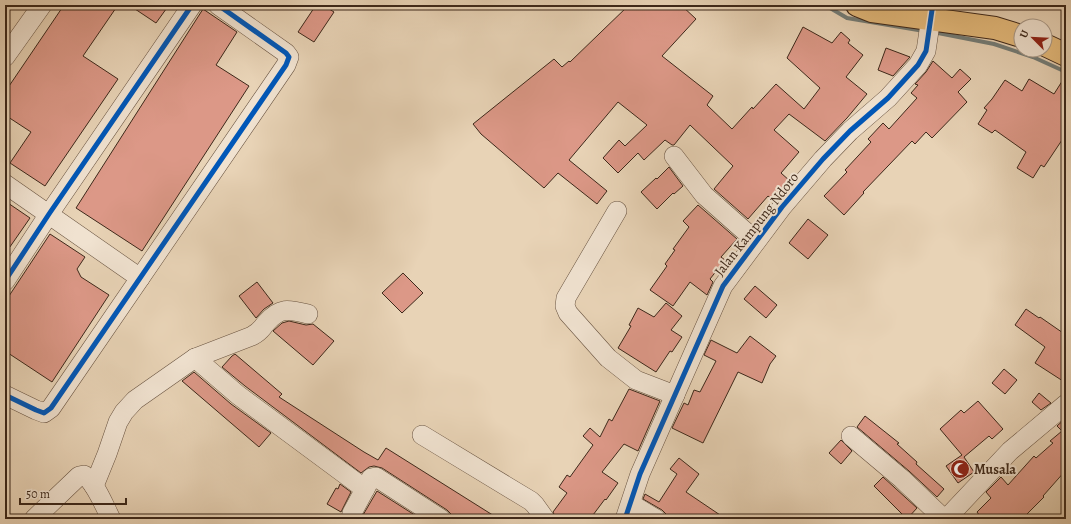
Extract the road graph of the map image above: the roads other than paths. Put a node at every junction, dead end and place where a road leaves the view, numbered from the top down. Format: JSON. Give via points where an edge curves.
{"nodes":[{"id":1,"x":42,"y":5,"type":"edge"},
{"id":2,"x":192,"y":5,"type":"edge"},
{"id":3,"x":218,"y":5,"type":"edge"},
{"id":4,"x":857,"y":5,"type":"edge"},
{"id":5,"x":896,"y":5,"type":"edge"},
{"id":6,"x":931,"y":17,"type":"junction"},
{"id":7,"x":1013,"y":23,"type":"edge"},
{"id":8,"x":1013,"y":34,"type":"edge"},
{"id":9,"x":1053,"y":39,"type":"edge"},
{"id":10,"x":1066,"y":45,"type":"edge"},
{"id":11,"x":1053,"y":49,"type":"edge"},
{"id":12,"x":1066,"y":55,"type":"edge"},
{"id":13,"x":5,"y":57,"type":"edge"},
{"id":14,"x":674,"y":156,"type":"dead end"},
{"id":15,"x":5,"y":184,"type":"edge"},
{"id":16,"x":617,"y":211,"type":"dead end"},
{"id":17,"x":49,"y":214,"type":"junction"},
{"id":18,"x":756,"y":241,"type":"junction"},
{"id":19,"x":140,"y":278,"type":"junction"},
{"id":20,"x":5,"y":281,"type":"edge"},
{"id":21,"x":308,"y":314,"type":"dead end"},
{"id":22,"x":195,"y":358,"type":"junction"},
{"id":23,"x":5,"y":395,"type":"edge"},
{"id":24,"x":675,"y":395,"type":"junction"},
{"id":25,"x":1066,"y":404,"type":"edge"},
{"id":26,"x":422,"y":434,"type":"dead end"},
{"id":27,"x":851,"y":436,"type":"dead end"},
{"id":28,"x":94,"y":486,"type":"junction"},
{"id":29,"x":365,"y":489,"type":"junction"},
{"id":30,"x":628,"y":512,"type":"edge"},
{"id":31,"x":34,"y":519,"type":"edge"},
{"id":32,"x":112,"y":519,"type":"edge"},
{"id":33,"x":350,"y":519,"type":"edge"},
{"id":34,"x":441,"y":519,"type":"edge"},
{"id":35,"x":545,"y":519,"type":"edge"},
{"id":36,"x":656,"y":519,"type":"edge"},
{"id":37,"x":945,"y":519,"type":"edge"}],
"edges":[{"from":1,"to":13,"type":"street"},
{"from":2,"to":17,"type":"street"},
{"from":3,"to":19,"type":"street","via":[[286,53],[289,58]]},
{"from":4,"to":6,"type":"main road","via":[[872,11]]},
{"from":5,"to":6,"type":"main road"},
{"from":6,"to":7,"type":"main road","via":[[999,19]]},
{"from":6,"to":8,"type":"main road"},
{"from":6,"to":18,"type":"street","name":"Jalan Kampung Ndoro","via":[[924,57],[888,98],[823,159]]},
{"from":9,"to":10,"type":"main road"},
{"from":11,"to":12,"type":"main road"},
{"from":14,"to":18,"type":"street","via":[[704,195]]},
{"from":15,"to":17,"type":"street"},
{"from":16,"to":24,"type":"street","via":[[566,298],[565,306],[568,313],[608,358],[636,380]]},
{"from":17,"to":19,"type":"street"},
{"from":17,"to":20,"type":"street"},
{"from":18,"to":24,"type":"street","name":"Jalan Kampung Ndoro","via":[[718,294]]},
{"from":19,"to":23,"type":"street","via":[[51,408],[44,412],[36,410]]},
{"from":21,"to":22,"type":"street","via":[[293,310],[280,311],[261,331],[252,336]]},
{"from":22,"to":28,"type":"street","via":[[135,400],[124,412]]},
{"from":22,"to":29,"type":"street","via":[[238,395]]},
{"from":24,"to":30,"type":"street","name":"Jalan Kampung Ndoro","via":[[640,474]]},
{"from":25,"to":37,"type":"street","via":[[1010,451]]},
{"from":26,"to":35,"type":"street","via":[[531,501]]},
{"from":27,"to":37,"type":"street"},
{"from":28,"to":31,"type":"street","via":[[87,476],[79,476]]},
{"from":28,"to":32,"type":"street"},
{"from":29,"to":33,"type":"street"},
{"from":29,"to":34,"type":"street","via":[[371,478],[376,477]]},
{"from":30,"to":36,"type":"street"}]}
